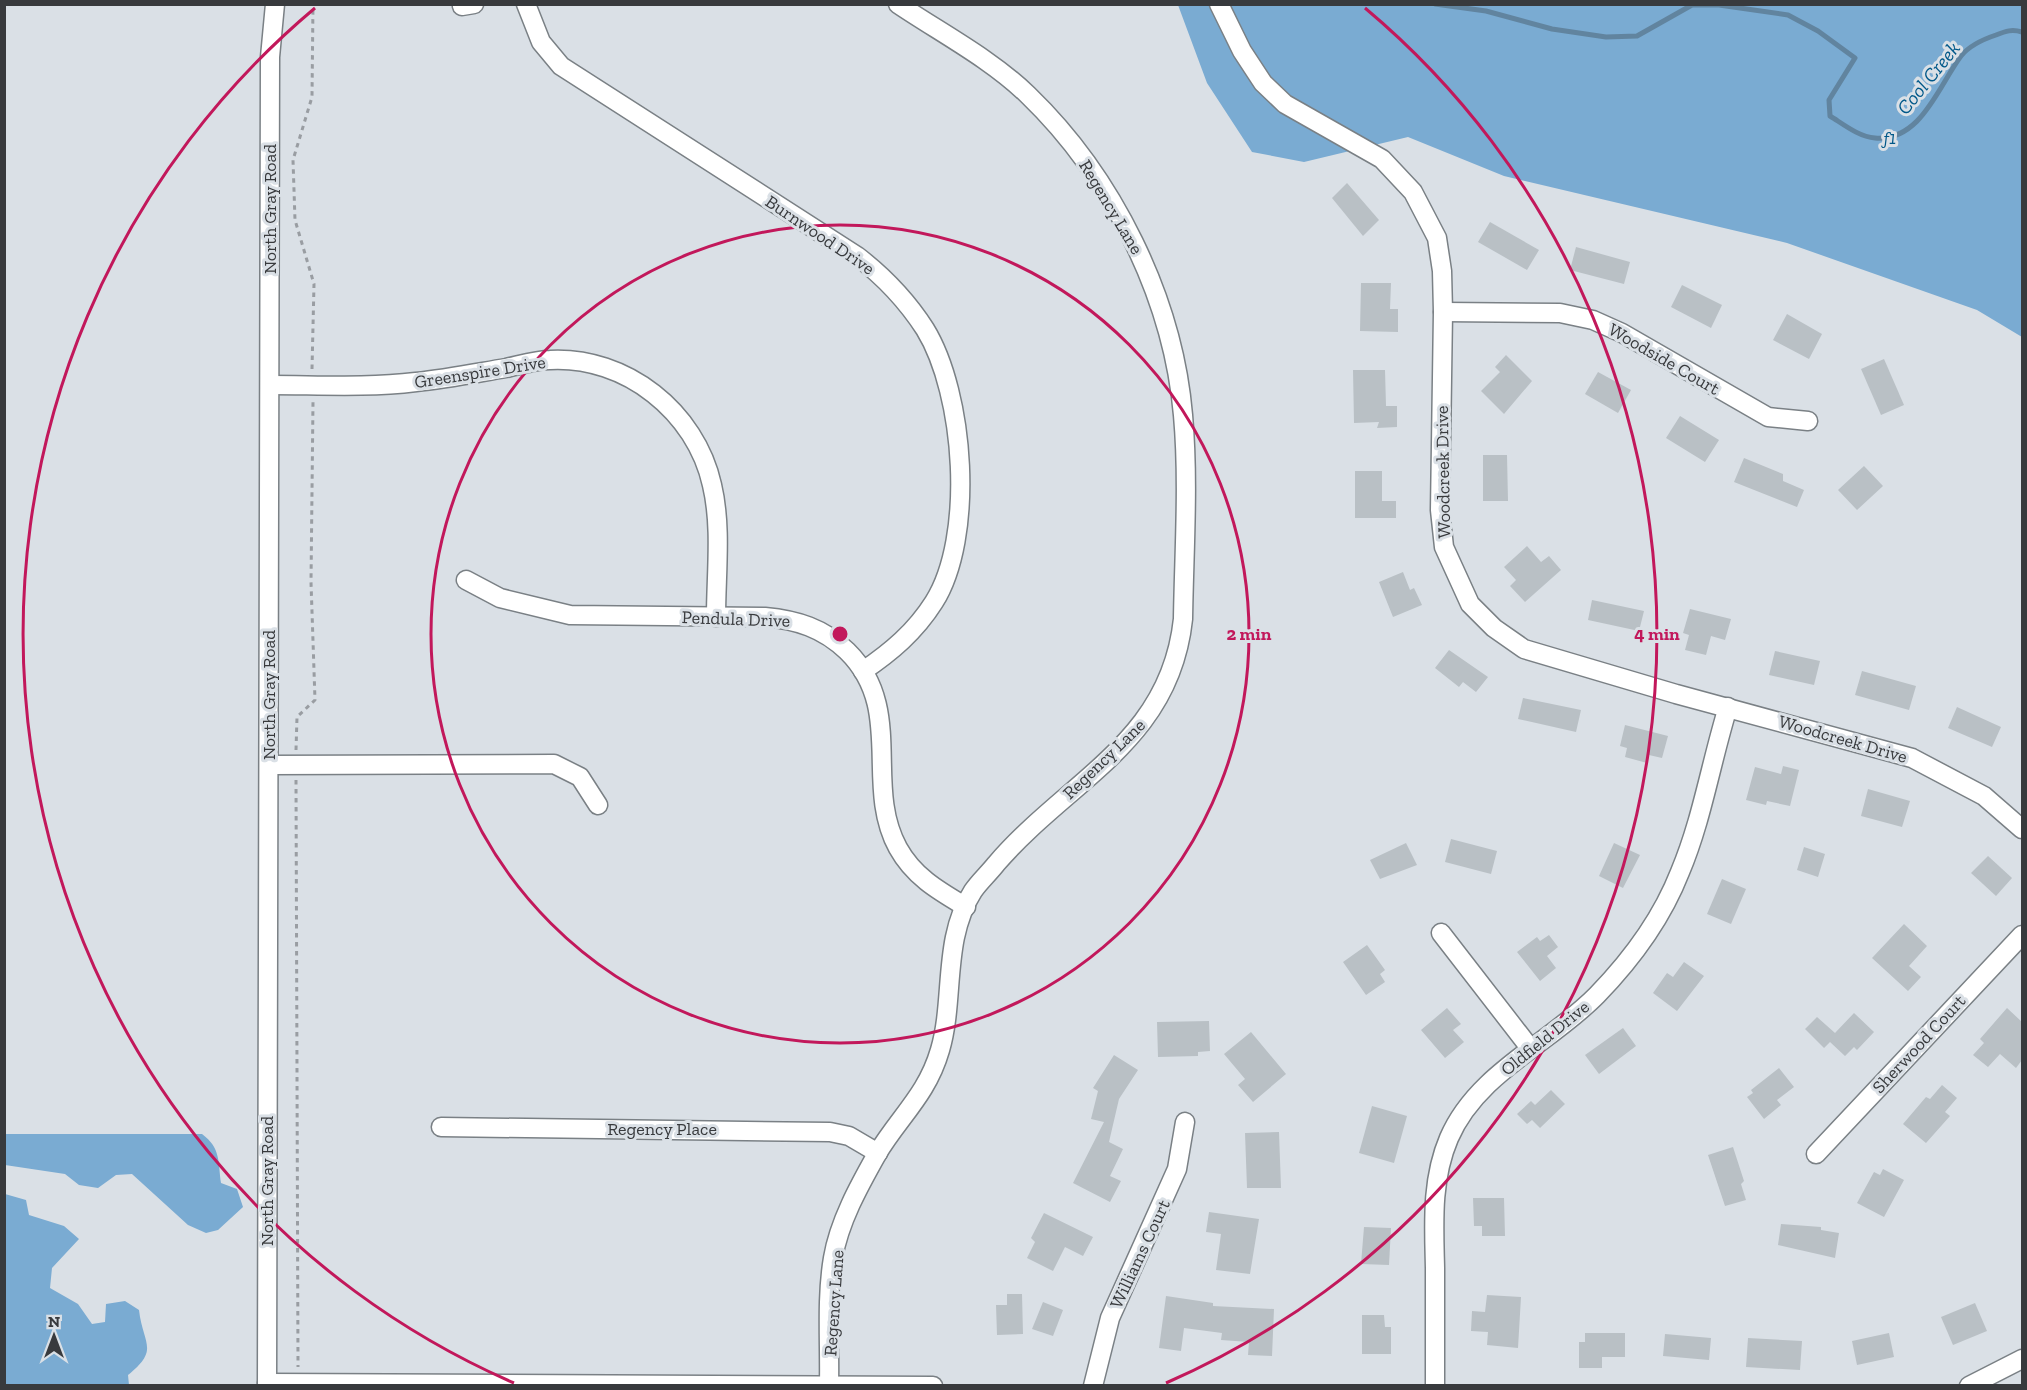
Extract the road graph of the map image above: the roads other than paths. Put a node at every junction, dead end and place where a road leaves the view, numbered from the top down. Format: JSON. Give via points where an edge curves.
{"nodes":[{"id":1,"x":275,"y":4,"type":"edge"},
{"id":2,"x":526,"y":4,"type":"edge"},
{"id":3,"x":898,"y":4,"type":"edge"},
{"id":4,"x":1219,"y":4,"type":"edge"},
{"id":5,"x":1443,"y":312,"type":"junction"},
{"id":6,"x":271,"y":385,"type":"junction"},
{"id":7,"x":1808,"y":421,"type":"dead end"},
{"id":8,"x":466,"y":580,"type":"dead end"},
{"id":9,"x":716,"y":617,"type":"junction"},
{"id":10,"x":863,"y":671,"type":"junction"},
{"id":11,"x":1728,"y":707,"type":"junction"},
{"id":12,"x":269,"y":765,"type":"junction"},
{"id":13,"x":598,"y":805,"type":"dead end"},
{"id":14,"x":2022,"y":829,"type":"edge"},
{"id":15,"x":966,"y":907,"type":"junction"},
{"id":16,"x":1441,"y":933,"type":"dead end"},
{"id":17,"x":2022,"y":935,"type":"edge"},
{"id":18,"x":1530,"y":1048,"type":"junction"},
{"id":19,"x":1185,"y":1122,"type":"dead end"},
{"id":20,"x":441,"y":1128,"type":"dead end"},
{"id":21,"x":878,"y":1153,"type":"junction"},
{"id":22,"x":1816,"y":1154,"type":"dead end"},
{"id":23,"x":2022,"y":1359,"type":"edge"},
{"id":24,"x":267,"y":1384,"type":"edge"},
{"id":25,"x":671,"y":1385,"type":"edge"},
{"id":26,"x":829,"y":1385,"type":"edge"},
{"id":27,"x":933,"y":1386,"type":"edge"},
{"id":28,"x":1093,"y":1386,"type":"edge"},
{"id":29,"x":1435,"y":1386,"type":"edge"},
{"id":30,"x":1969,"y":1386,"type":"edge"}],
"edges":[{"from":1,"to":6,"type":"street","name":"North Gray Road","via":[[270,57]]},
{"from":2,"to":10,"type":"street","name":"Burnwood Drive","via":[[541,42],[561,66],[857,255],[896,292],[925,330],[953,407],[959,447],[957,543],[935,601],[897,647]]},
{"from":3,"to":15,"type":"street","name":"Regency Lane","via":[[1028,94],[1086,163],[1143,258],[1178,379],[1183,416],[1183,619],[1172,676],[1147,720],[1008,850],[972,892]]},
{"from":4,"to":5,"type":"street","name":"Woodcreek Drive","via":[[1263,83],[1285,104],[1382,159],[1413,192],[1437,238]]},
{"from":5,"to":7,"type":"street","name":"Woodside Court","via":[[1552,313],[1593,320],[1768,417]]},
{"from":5,"to":11,"type":"street","name":"Woodcreek Drive","via":[[1440,510],[1444,547],[1470,604],[1494,628],[1524,649]]},
{"from":6,"to":9,"type":"street","name":"Greenspire Drive","via":[[403,384],[549,360],[606,367],[648,388],[694,436],[712,486],[716,517]]},
{"from":6,"to":12,"type":"street","name":"North Gray Road"},
{"from":8,"to":9,"type":"street","name":"Pendula Drive","via":[[500,598],[570,615]]},
{"from":9,"to":10,"type":"street","name":"Pendula Drive","via":[[775,618],[806,624],[838,642]]},
{"from":10,"to":15,"type":"street","name":"Pendula Drive","via":[[876,696],[880,716],[885,816],[894,840],[929,886]]},
{"from":11,"to":14,"type":"street","name":"Woodcreek Drive","via":[[1912,758],[1983,796]]},
{"from":11,"to":18,"type":"street","name":"Oldfield Drive","via":[[1694,833],[1680,873],[1654,923],[1597,995]]},
{"from":12,"to":13,"type":"street","via":[[554,764],[580,777]]},
{"from":12,"to":24,"type":"street","name":"North Gray Road"},
{"from":15,"to":21,"type":"street","name":"Regency Lane","via":[[952,951],[945,1027],[934,1068],[922,1092]]},
{"from":16,"to":18,"type":"street"},
{"from":17,"to":22,"type":"street","name":"Sherwood Court"},
{"from":18,"to":29,"type":"street","name":"Oldfield Drive","via":[[1469,1103],[1449,1138],[1438,1175],[1434,1196]]},
{"from":19,"to":28,"type":"street","name":"Williams Court","via":[[1177,1169],[1110,1318]]},
{"from":20,"to":21,"type":"street","name":"Regency Place","via":[[799,1130],[849,1136]]},
{"from":21,"to":26,"type":"street","name":"Regency Lane","via":[[843,1221],[833,1258]]},
{"from":23,"to":30,"type":"street"},
{"from":24,"to":25,"type":"street"},
{"from":25,"to":26,"type":"street"},
{"from":26,"to":27,"type":"street"}]}
